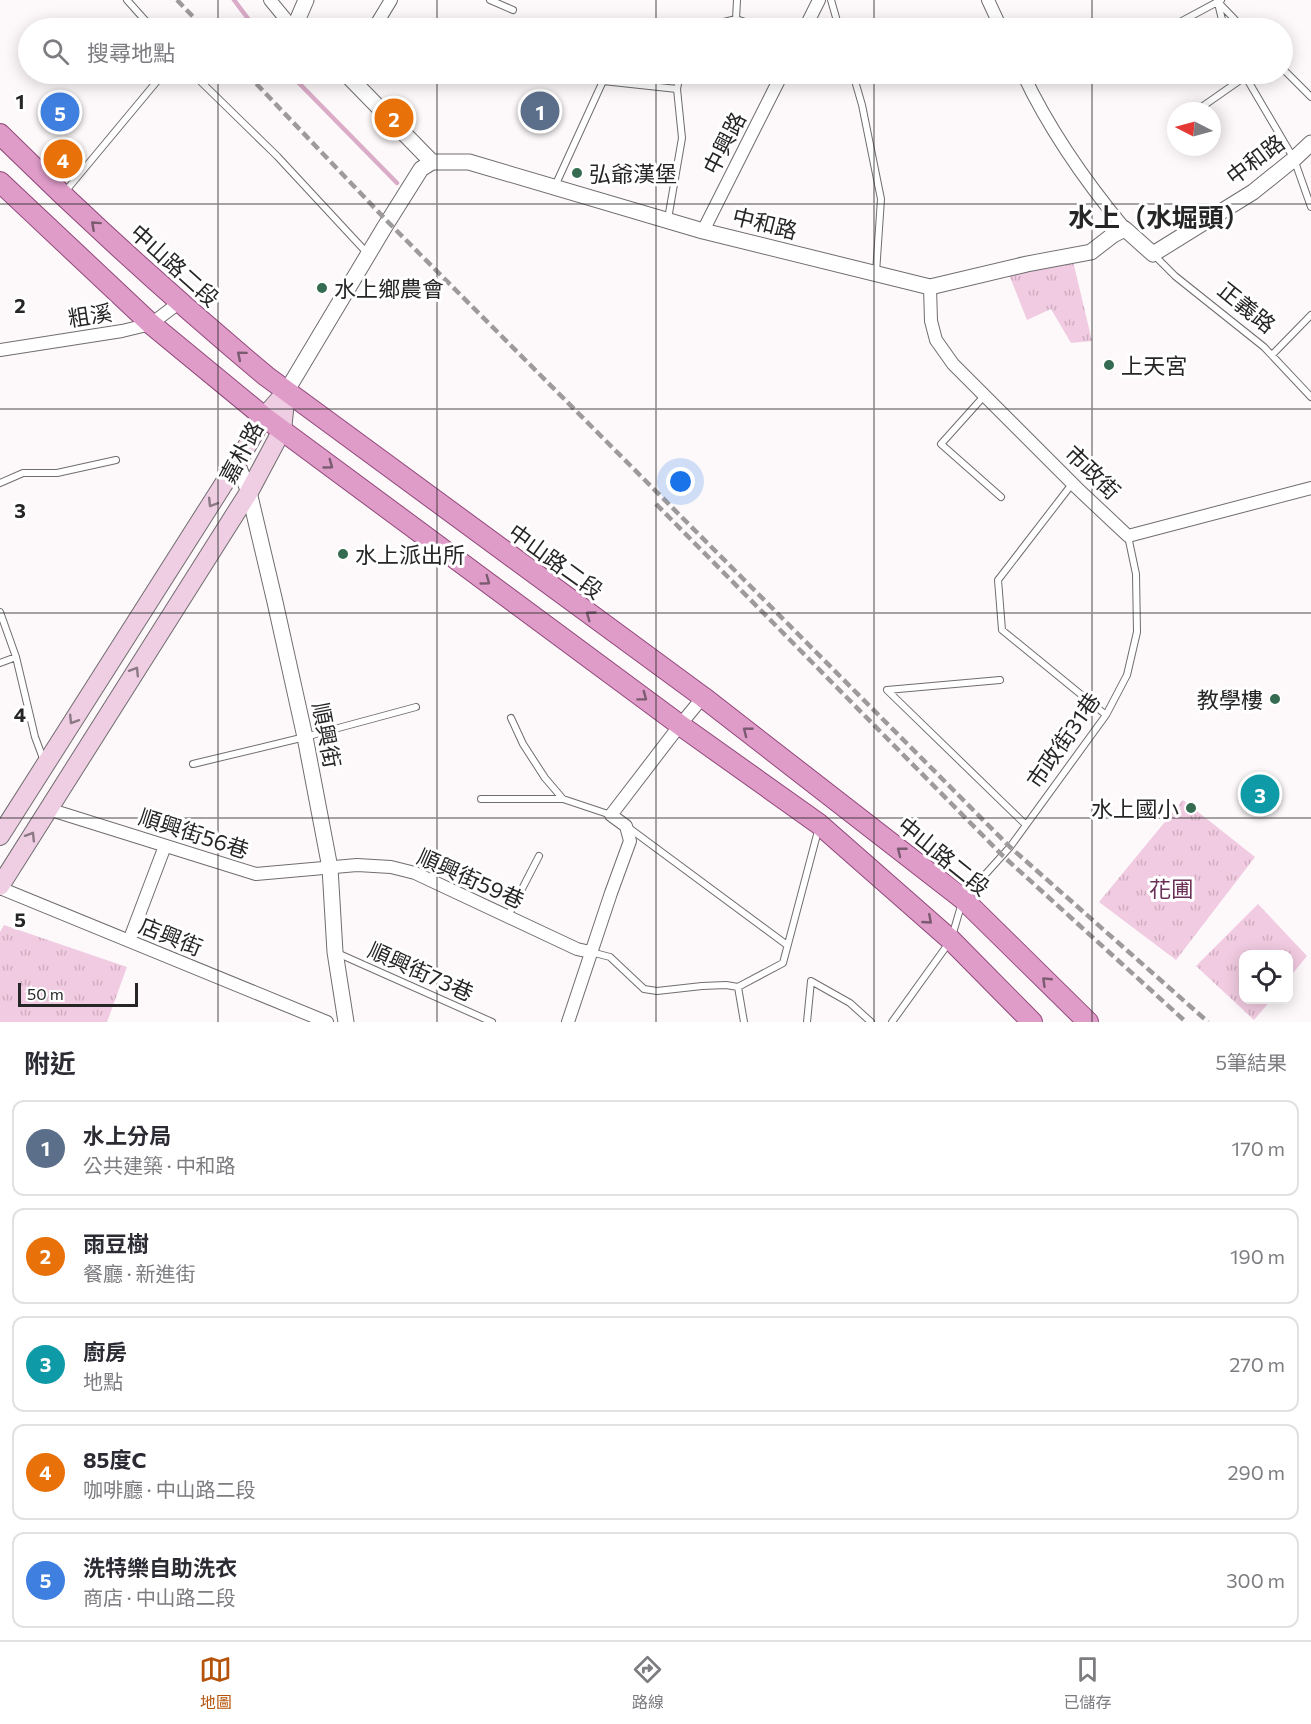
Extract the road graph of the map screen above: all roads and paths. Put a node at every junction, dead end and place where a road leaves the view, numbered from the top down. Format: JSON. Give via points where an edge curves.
{"nodes":[{"id":1,"x":128,"y":0,"type":"edge"},
{"id":2,"x":270,"y":0,"type":"edge"},
{"id":3,"x":306,"y":0,"type":"edge"},
{"id":4,"x":392,"y":0,"type":"edge"},
{"id":5,"x":490,"y":0,"type":"edge"},
{"id":6,"x":737,"y":0,"type":"edge"},
{"id":7,"x":819,"y":0,"type":"edge"},
{"id":8,"x":831,"y":0,"type":"edge"},
{"id":9,"x":988,"y":0,"type":"edge"},
{"id":10,"x":1218,"y":1,"type":"edge"},
{"id":11,"x":513,"y":10,"type":"dead end"},
{"id":12,"x":143,"y":18,"type":"edge"},
{"id":13,"x":285,"y":18,"type":"edge"},
{"id":14,"x":298,"y":18,"type":"edge"},
{"id":15,"x":380,"y":18,"type":"edge"},
{"id":16,"x":736,"y":18,"type":"edge"},
{"id":17,"x":810,"y":18,"type":"edge"},
{"id":18,"x":836,"y":18,"type":"edge"},
{"id":19,"x":996,"y":18,"type":"edge"},
{"id":20,"x":1187,"y":18,"type":"edge"},
{"id":21,"x":1222,"y":18,"type":"edge"},
{"id":22,"x":1234,"y":18,"type":"edge"},
{"id":23,"x":1293,"y":79,"type":"edge"},
{"id":24,"x":155,"y":84,"type":"edge"},
{"id":25,"x":203,"y":84,"type":"edge"},
{"id":26,"x":356,"y":84,"type":"edge"},
{"id":27,"x":602,"y":84,"type":"edge"},
{"id":28,"x":631,"y":84,"type":"edge"},
{"id":29,"x":678,"y":84,"type":"edge"},
{"id":30,"x":777,"y":84,"type":"edge"},
{"id":31,"x":856,"y":84,"type":"edge"},
{"id":32,"x":1028,"y":84,"type":"edge"},
{"id":33,"x":1233,"y":84,"type":"edge"},
{"id":34,"x":1250,"y":84,"type":"edge"},
{"id":35,"x":677,"y":89,"type":"junction"},
{"id":36,"x":1311,"y":97,"type":"edge"},
{"id":37,"x":1208,"y":102,"type":"edge"},
{"id":38,"x":0,"y":134,"type":"edge"},
{"id":39,"x":1311,"y":143,"type":"edge"},
{"id":40,"x":1294,"y":159,"type":"junction"},
{"id":41,"x":432,"y":162,"type":"junction"},
{"id":42,"x":0,"y":182,"type":"edge"},
{"id":43,"x":555,"y":187,"type":"junction"},
{"id":44,"x":62,"y":195,"type":"junction"},
{"id":45,"x":1311,"y":207,"type":"edge"},
{"id":46,"x":667,"y":220,"type":"junction"},
{"id":47,"x":1125,"y":229,"type":"junction"},
{"id":48,"x":704,"y":231,"type":"junction"},
{"id":49,"x":1153,"y":254,"type":"junction"},
{"id":50,"x":369,"y":255,"type":"junction"},
{"id":51,"x":876,"y":274,"type":"junction"},
{"id":52,"x":930,"y":287,"type":"junction"},
{"id":53,"x":180,"y":302,"type":"junction"},
{"id":54,"x":1311,"y":315,"type":"edge"},
{"id":55,"x":151,"y":324,"type":"junction"},
{"id":56,"x":0,"y":350,"type":"edge"},
{"id":57,"x":1272,"y":355,"type":"junction"},
{"id":58,"x":286,"y":392,"type":"junction"},
{"id":59,"x":985,"y":395,"type":"junction"},
{"id":60,"x":1311,"y":397,"type":"edge"},
{"id":61,"x":264,"y":417,"type":"junction"},
{"id":62,"x":282,"y":430,"type":"junction"},
{"id":63,"x":116,"y":460,"type":"dead end"},
{"id":64,"x":237,"y":463,"type":"junction"},
{"id":65,"x":0,"y":483,"type":"edge"},
{"id":66,"x":1073,"y":483,"type":"junction"},
{"id":67,"x":1311,"y":488,"type":"edge"},
{"id":68,"x":249,"y":492,"type":"junction"},
{"id":69,"x":1000,"y":497,"type":"dead end"},
{"id":70,"x":1128,"y":536,"type":"junction"},
{"id":71,"x":0,"y":612,"type":"edge"},
{"id":72,"x":16,"y":657,"type":"junction"},
{"id":73,"x":0,"y":663,"type":"edge"},
{"id":74,"x":1000,"y":680,"type":"dead end"},
{"id":75,"x":703,"y":697,"type":"junction"},
{"id":76,"x":416,"y":707,"type":"dead end"},
{"id":77,"x":1106,"y":715,"type":"junction"},
{"id":78,"x":511,"y":718,"type":"dead end"},
{"id":79,"x":680,"y":725,"type":"junction"},
{"id":80,"x":305,"y":737,"type":"junction"},
{"id":81,"x":46,"y":764,"type":"junction"},
{"id":82,"x":193,"y":764,"type":"dead end"},
{"id":83,"x":481,"y":799,"type":"dead end"},
{"id":84,"x":563,"y":799,"type":"junction"},
{"id":85,"x":48,"y":809,"type":"junction"},
{"id":86,"x":611,"y":815,"type":"junction"},
{"id":87,"x":819,"y":824,"type":"junction"},
{"id":88,"x":1026,"y":825,"type":"junction"},
{"id":89,"x":626,"y":826,"type":"junction"},
{"id":90,"x":0,"y":836,"type":"edge"},
{"id":91,"x":165,"y":846,"type":"junction"},
{"id":92,"x":539,"y":856,"type":"dead end"},
{"id":93,"x":330,"y":868,"type":"junction"},
{"id":94,"x":0,"y":887,"type":"edge"},
{"id":95,"x":963,"y":899,"type":"junction"},
{"id":96,"x":508,"y":916,"type":"junction"},
{"id":97,"x":951,"y":940,"type":"junction"},
{"id":98,"x":129,"y":941,"type":"junction"},
{"id":99,"x":788,"y":945,"type":"junction"},
{"id":100,"x":335,"y":952,"type":"junction"},
{"id":101,"x":590,"y":952,"type":"junction"},
{"id":102,"x":738,"y":987,"type":"junction"},
{"id":103,"x":327,"y":1022,"type":"edge"},
{"id":104,"x":346,"y":1022,"type":"edge"},
{"id":105,"x":492,"y":1022,"type":"edge"},
{"id":106,"x":568,"y":1022,"type":"edge"},
{"id":107,"x":744,"y":1022,"type":"edge"},
{"id":108,"x":807,"y":1022,"type":"edge"},
{"id":109,"x":871,"y":1022,"type":"edge"},
{"id":110,"x":892,"y":1022,"type":"edge"},
{"id":111,"x":1032,"y":1022,"type":"edge"},
{"id":112,"x":1088,"y":1022,"type":"edge"}],
"edges":[{"from":1,"to":12,"type":"lane"},
{"from":2,"to":13,"type":"street"},
{"from":3,"to":14,"type":"street"},
{"from":4,"to":15,"type":"street"},
{"from":5,"to":11,"type":"lane"},
{"from":6,"to":16,"type":"lane"},
{"from":7,"to":17,"type":"street"},
{"from":8,"to":18,"type":"lane"},
{"from":9,"to":19,"type":"street"},
{"from":10,"to":20,"type":"lane"},
{"from":10,"to":21,"type":"lane"},
{"from":10,"to":22,"type":"lane"},
{"from":23,"to":36,"type":"lane"},
{"from":24,"to":44,"type":"lane"},
{"from":25,"to":50,"type":"lane"},
{"from":26,"to":41,"type":"street"},
{"from":27,"to":43,"type":"lane"},
{"from":28,"to":35,"type":"lane"},
{"from":29,"to":35,"type":"lane"},
{"from":30,"to":48,"type":"street","name":"中興路"},
{"from":31,"to":51,"type":"lane","via":[[881,199]]},
{"from":32,"to":47,"type":"street","via":[[1061,143]]},
{"from":33,"to":37,"type":"lane"},
{"from":34,"to":40,"type":"lane"},
{"from":35,"to":46,"type":"lane","via":[[682,138]]},
{"from":38,"to":44,"type":"main road","name":"中山路二段"},
{"from":39,"to":40,"type":"street","name":"中和路"},
{"from":40,"to":45,"type":"lane"},
{"from":40,"to":49,"type":"street","name":"中和路","via":[[1252,192]]},
{"from":41,"to":43,"type":"street","name":"中和路","via":[[469,162]]},
{"from":41,"to":50,"type":"street","via":[[422,169]]},
{"from":42,"to":55,"type":"main road"},
{"from":43,"to":46,"type":"street","name":"中和路"},
{"from":53,"to":44,"type":"main road","name":"中山路二段","one_way":true},
{"from":46,"to":48,"type":"street","name":"中和路"},
{"from":47,"to":49,"type":"street"},
{"from":47,"to":52,"type":"street","name":"中和路","via":[[1091,252]]},
{"from":48,"to":51,"type":"street","name":"中和路"},
{"from":49,"to":57,"type":"lane","name":"正義路","via":[[1174,276]]},
{"from":50,"to":58,"type":"street"},
{"from":51,"to":52,"type":"street","name":"中和路"},
{"from":52,"to":59,"type":"street","name":"市政街","via":[[936,340],[953,364]]},
{"from":53,"to":55,"type":"street","name":"粗溪"},
{"from":58,"to":53,"type":"main road","name":"中山路二段","one_way":true},
{"from":54,"to":57,"type":"lane"},
{"from":55,"to":56,"type":"street","name":"粗溪"},
{"from":55,"to":61,"type":"main road"},
{"from":57,"to":60,"type":"lane","name":"正義路"},
{"from":58,"to":61,"type":"main road","name":"嘉朴路"},
{"from":58,"to":62,"type":"main road","name":"嘉朴路"},
{"from":75,"to":58,"type":"main road","name":"中山路二段","one_way":true},
{"from":59,"to":66,"type":"street","name":"市政街"},
{"from":59,"to":69,"type":"lane","via":[[941,444]]},
{"from":61,"to":62,"type":"main road"},
{"from":61,"to":64,"type":"main road","name":"嘉朴路"},
{"from":62,"to":68,"type":"main road","name":"嘉朴路"},
{"from":62,"to":79,"type":"main road","one_way":true},
{"from":63,"to":65,"type":"lane","via":[[57,473],[23,473]]},
{"from":64,"to":68,"type":"street","name":"順興街"},
{"from":64,"to":81,"type":"main road","name":"嘉朴路","one_way":true},
{"from":66,"to":70,"type":"street","name":"市政街"},
{"from":66,"to":77,"type":"lane","via":[[999,580],[1002,630]]},
{"from":67,"to":70,"type":"street"},
{"from":68,"to":80,"type":"street","name":"順興街"},
{"from":85,"to":68,"type":"main road","name":"嘉朴路","one_way":true},
{"from":70,"to":77,"type":"lane","name":"市政街31巷","via":[[1136,574],[1137,632],[1127,675]]},
{"from":71,"to":72,"type":"lane"},
{"from":72,"to":73,"type":"lane"},
{"from":72,"to":81,"type":"lane","via":[[35,737]]},
{"from":74,"to":88,"type":"lane","via":[[887,690]]},
{"from":75,"to":79,"type":"street"},
{"from":95,"to":75,"type":"main road","name":"中山路二段","one_way":true},
{"from":76,"to":80,"type":"lane"},
{"from":77,"to":88,"type":"lane","name":"市政街31巷"},
{"from":78,"to":84,"type":"lane","via":[[523,744]]},
{"from":79,"to":86,"type":"street"},
{"from":79,"to":87,"type":"main road"},
{"from":80,"to":82,"type":"lane"},
{"from":80,"to":93,"type":"street","name":"順興街"},
{"from":81,"to":90,"type":"main road","name":"嘉朴路"},
{"from":83,"to":84,"type":"lane"},
{"from":84,"to":86,"type":"lane"},
{"from":85,"to":91,"type":"street","name":"順興街56巷"},
{"from":94,"to":85,"type":"main road","name":"嘉朴路","one_way":true},
{"from":86,"to":89,"type":"street"},
{"from":87,"to":97,"type":"main road","one_way":true},
{"from":87,"to":99,"type":"lane"},
{"from":88,"to":95,"type":"lane","name":"市政街31巷"},
{"from":89,"to":99,"type":"lane"},
{"from":89,"to":101,"type":"street","via":[[630,841]]},
{"from":91,"to":93,"type":"street","name":"順興街56巷","via":[[256,874]]},
{"from":91,"to":98,"type":"street"},
{"from":92,"to":96,"type":"lane"},
{"from":93,"to":96,"type":"street","name":"順興街59巷","via":[[357,865],[415,873]]},
{"from":93,"to":100,"type":"street","name":"順興街"},
{"from":94,"to":98,"type":"street","name":"店興街"},
{"from":95,"to":97,"type":"lane","name":"市政街31巷"},
{"from":112,"to":95,"type":"main road","name":"中山路二段","one_way":true},
{"from":96,"to":101,"type":"street","name":"順興街59巷"},
{"from":97,"to":110,"type":"lane","name":"市政街31巷"},
{"from":97,"to":111,"type":"main road"},
{"from":98,"to":103,"type":"street","name":"店興街"},
{"from":99,"to":102,"type":"lane","via":[[783,963]]},
{"from":100,"to":104,"type":"street","name":"順興街"},
{"from":100,"to":105,"type":"lane","name":"順興街73巷"},
{"from":101,"to":102,"type":"lane","via":[[610,957],[644,989]]},
{"from":101,"to":106,"type":"street"},
{"from":102,"to":107,"type":"lane"},
{"from":108,"to":109,"type":"lane","via":[[812,981],[850,1003]]}]}
